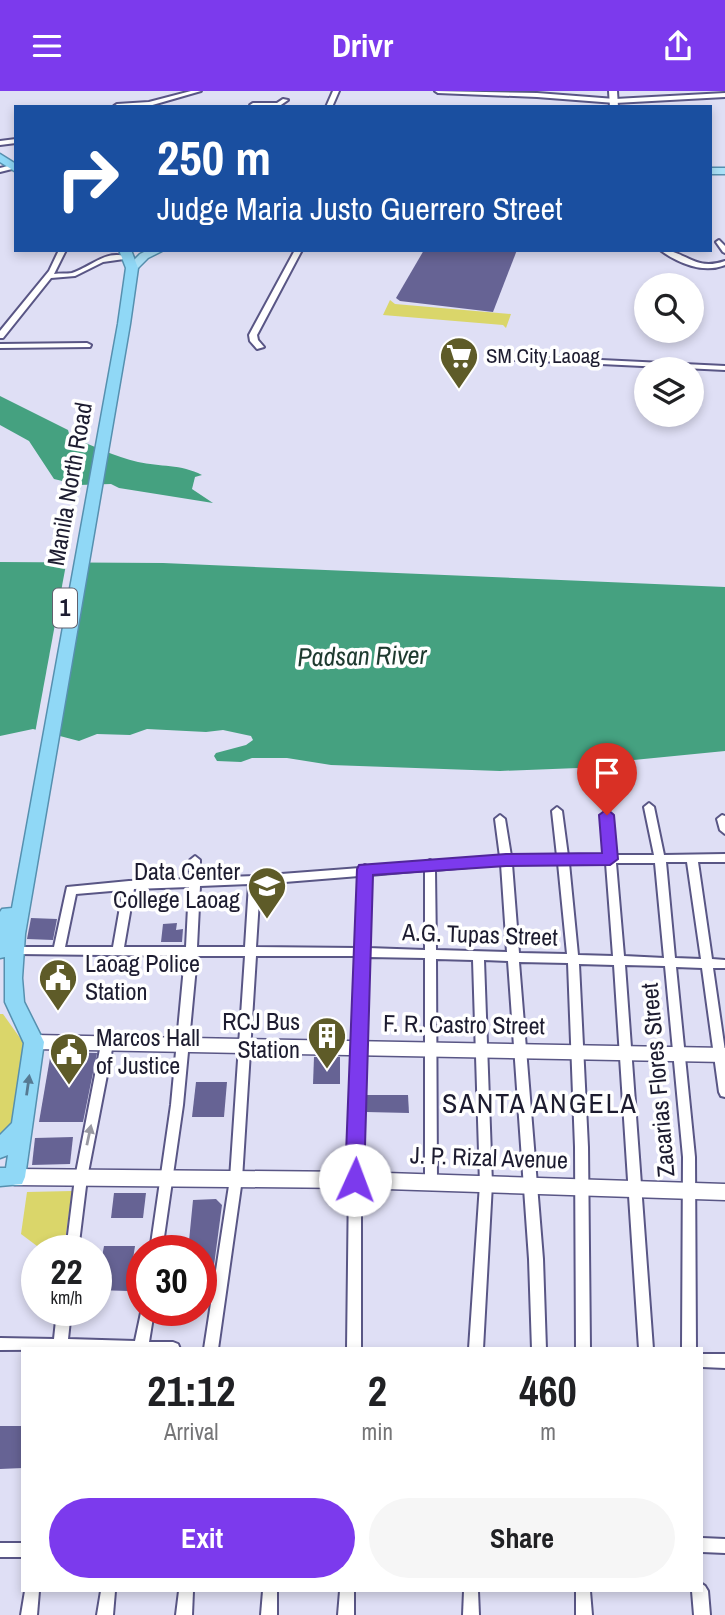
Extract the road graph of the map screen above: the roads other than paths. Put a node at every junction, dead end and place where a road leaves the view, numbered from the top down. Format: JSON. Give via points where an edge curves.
{"nodes":[{"id":1,"x":198,"y":91,"type":"edge"},
{"id":2,"x":439,"y":91,"type":"edge"},
{"id":3,"x":613,"y":91,"type":"edge"},
{"id":4,"x":725,"y":95,"type":"edge"},
{"id":5,"x":285,"y":100,"type":"dead end"},
{"id":6,"x":253,"y":104,"type":"edge"},
{"id":7,"x":614,"y":104,"type":"edge"},
{"id":8,"x":138,"y":105,"type":"edge"},
{"id":9,"x":719,"y":242,"type":"dead end"},
{"id":10,"x":725,"y":251,"type":"edge"},
{"id":11,"x":62,"y":252,"type":"edge"},
{"id":12,"x":150,"y":252,"type":"edge"},
{"id":13,"x":298,"y":252,"type":"edge"},
{"id":14,"x":668,"y":252,"type":"edge"},
{"id":15,"x":126,"y":256,"type":"edge"},
{"id":16,"x":725,"y":263,"type":"edge"},
{"id":17,"x":48,"y":276,"type":"junction"},
{"id":18,"x":0,"y":336,"type":"edge"},
{"id":19,"x":87,"y":345,"type":"dead end"},
{"id":20,"x":0,"y":346,"type":"edge"},
{"id":21,"x":260,"y":347,"type":"dead end"},
{"id":22,"x":498,"y":357,"type":"dead end"},
{"id":23,"x":725,"y":368,"type":"edge"},
{"id":24,"x":649,"y":807,"type":"dead end"},
{"id":25,"x":557,"y":811,"type":"dead end"},
{"id":26,"x":607,"y":815,"type":"dead end"},
{"id":27,"x":500,"y":819,"type":"dead end"},
{"id":28,"x":722,"y":819,"type":"dead end"},
{"id":29,"x":725,"y":831,"type":"edge"},
{"id":30,"x":725,"y":858,"type":"edge"},
{"id":31,"x":564,"y":859,"type":"junction"},
{"id":32,"x":610,"y":859,"type":"junction"},
{"id":33,"x":660,"y":859,"type":"junction"},
{"id":34,"x":692,"y":859,"type":"junction"},
{"id":35,"x":195,"y":860,"type":"dead end"},
{"id":36,"x":506,"y":860,"type":"junction"},
{"id":37,"x":430,"y":864,"type":"junction"},
{"id":38,"x":365,"y":869,"type":"junction"},
{"id":39,"x":255,"y":880,"type":"junction"},
{"id":40,"x":20,"y":883,"type":"junction"},
{"id":41,"x":195,"y":883,"type":"junction"},
{"id":42,"x":129,"y":885,"type":"junction"},
{"id":43,"x":59,"y":950,"type":"junction"},
{"id":44,"x":118,"y":950,"type":"junction"},
{"id":45,"x":191,"y":950,"type":"junction"},
{"id":46,"x":251,"y":950,"type":"junction"},
{"id":47,"x":0,"y":951,"type":"edge"},
{"id":48,"x":23,"y":951,"type":"dead end"},
{"id":49,"x":361,"y":952,"type":"junction"},
{"id":50,"x":432,"y":954,"type":"junction"},
{"id":51,"x":478,"y":956,"type":"junction"},
{"id":52,"x":513,"y":957,"type":"junction"},
{"id":53,"x":573,"y":958,"type":"junction"},
{"id":54,"x":619,"y":959,"type":"junction"},
{"id":55,"x":670,"y":961,"type":"junction"},
{"id":56,"x":707,"y":963,"type":"junction"},
{"id":57,"x":725,"y":964,"type":"edge"},
{"id":58,"x":34,"y":1042,"type":"junction"},
{"id":59,"x":107,"y":1044,"type":"junction"},
{"id":60,"x":182,"y":1046,"type":"junction"},
{"id":61,"x":244,"y":1047,"type":"junction"},
{"id":62,"x":359,"y":1048,"type":"junction"},
{"id":63,"x":432,"y":1048,"type":"junction"},
{"id":64,"x":481,"y":1049,"type":"junction"},
{"id":65,"x":519,"y":1050,"type":"junction"},
{"id":66,"x":580,"y":1051,"type":"junction"},
{"id":67,"x":626,"y":1052,"type":"junction"},
{"id":68,"x":677,"y":1054,"type":"junction"},
{"id":69,"x":723,"y":1055,"type":"edge"},
{"id":70,"x":725,"y":1092,"type":"edge"},
{"id":71,"x":23,"y":1126,"type":"junction"},
{"id":72,"x":0,"y":1149,"type":"edge"},
{"id":73,"x":8,"y":1177,"type":"edge"},
{"id":74,"x":81,"y":1178,"type":"junction"},
{"id":75,"x":167,"y":1179,"type":"junction"},
{"id":76,"x":236,"y":1179,"type":"junction"},
{"id":77,"x":355,"y":1180,"type":"junction"},
{"id":78,"x":431,"y":1183,"type":"junction"},
{"id":79,"x":486,"y":1184,"type":"junction"},
{"id":80,"x":530,"y":1185,"type":"junction"},
{"id":81,"x":583,"y":1187,"type":"junction"},
{"id":82,"x":636,"y":1189,"type":"junction"},
{"id":83,"x":691,"y":1191,"type":"junction"},
{"id":84,"x":725,"y":1192,"type":"edge"},
{"id":85,"x":74,"y":1235,"type":"edge"},
{"id":86,"x":158,"y":1235,"type":"edge"},
{"id":87,"x":62,"y":1326,"type":"edge"},
{"id":88,"x":145,"y":1326,"type":"edge"},
{"id":89,"x":0,"y":1344,"type":"edge"},
{"id":90,"x":60,"y":1347,"type":"edge"},
{"id":91,"x":141,"y":1347,"type":"edge"},
{"id":92,"x":211,"y":1347,"type":"edge"},
{"id":93,"x":354,"y":1347,"type":"edge"},
{"id":94,"x":476,"y":1347,"type":"edge"},
{"id":95,"x":539,"y":1347,"type":"edge"},
{"id":96,"x":583,"y":1347,"type":"edge"},
{"id":97,"x":646,"y":1347,"type":"edge"},
{"id":98,"x":689,"y":1347,"type":"edge"},
{"id":99,"x":703,"y":1361,"type":"edge"},
{"id":100,"x":725,"y":1361,"type":"edge"},
{"id":101,"x":703,"y":1545,"type":"edge"},
{"id":102,"x":725,"y":1546,"type":"edge"},
{"id":103,"x":0,"y":1550,"type":"edge"},
{"id":104,"x":21,"y":1550,"type":"edge"},
{"id":105,"x":32,"y":1592,"type":"edge"},
{"id":106,"x":108,"y":1592,"type":"edge"},
{"id":107,"x":186,"y":1592,"type":"edge"},
{"id":108,"x":270,"y":1592,"type":"edge"},
{"id":109,"x":347,"y":1592,"type":"edge"},
{"id":110,"x":471,"y":1592,"type":"edge"},
{"id":111,"x":583,"y":1592,"type":"edge"},
{"id":112,"x":700,"y":1592,"type":"edge"},
{"id":113,"x":29,"y":1615,"type":"edge"},
{"id":114,"x":106,"y":1615,"type":"edge"},
{"id":115,"x":184,"y":1615,"type":"edge"},
{"id":116,"x":269,"y":1615,"type":"edge"},
{"id":117,"x":346,"y":1615,"type":"edge"},
{"id":118,"x":471,"y":1615,"type":"edge"},
{"id":119,"x":584,"y":1615,"type":"edge"},
{"id":120,"x":702,"y":1615,"type":"edge"}],
"edges":[{"from":1,"to":8,"type":"street"},
{"from":2,"to":7,"type":"street"},
{"from":3,"to":7,"type":"street"},
{"from":4,"to":7,"type":"street"},
{"from":5,"to":6,"type":"street","via":[[278,105]]},
{"from":9,"to":10,"type":"street"},
{"from":11,"to":17,"type":"street"},
{"from":12,"to":15,"type":"main road"},
{"from":13,"to":21,"type":"street","via":[[253,335]]},
{"from":14,"to":16,"type":"street","via":[[705,266]]},
{"from":15,"to":17,"type":"street","via":[[101,260],[73,275]]},
{"from":15,"to":40,"type":"highway","name":"Manila North Road","number":"1","via":[[119,333]]},
{"from":17,"to":18,"type":"street"},
{"from":19,"to":20,"type":"street"},
{"from":22,"to":23,"type":"street"},
{"from":24,"to":33,"type":"street","name":"Zacarias Flores Street"},
{"from":25,"to":31,"type":"street"},
{"from":26,"to":32,"type":"street"},
{"from":27,"to":36,"type":"street"},
{"from":28,"to":29,"type":"street"},
{"from":30,"to":34,"type":"street"},
{"from":31,"to":32,"type":"street"},
{"from":31,"to":36,"type":"street"},
{"from":31,"to":53,"type":"street"},
{"from":32,"to":33,"type":"street"},
{"from":32,"to":54,"type":"street"},
{"from":33,"to":34,"type":"street"},
{"from":33,"to":55,"type":"street","name":"Zacarias Flores Street"},
{"from":34,"to":56,"type":"street"},
{"from":35,"to":41,"type":"street"},
{"from":36,"to":37,"type":"street"},
{"from":36,"to":52,"type":"street"},
{"from":37,"to":38,"type":"street"},
{"from":37,"to":50,"type":"street"},
{"from":38,"to":39,"type":"street"},
{"from":38,"to":49,"type":"street"},
{"from":39,"to":41,"type":"street"},
{"from":39,"to":46,"type":"street"},
{"from":40,"to":47,"type":"highway","name":"Manila North Road","number":"1"},
{"from":40,"to":58,"type":"highway","name":"Manila North Road","number":"1","via":[[11,987],[19,1020]]},
{"from":41,"to":42,"type":"street"},
{"from":41,"to":45,"type":"street"},
{"from":42,"to":43,"type":"street","via":[[71,890]]},
{"from":42,"to":44,"type":"street"},
{"from":43,"to":44,"type":"street","name":"A.G. Tupas Street"},
{"from":43,"to":48,"type":"street","name":"A.G. Tupas Street"},
{"from":44,"to":45,"type":"street","name":"A.G. Tupas Street"},
{"from":45,"to":46,"type":"street","name":"A.G. Tupas Street"},
{"from":45,"to":60,"type":"street"},
{"from":46,"to":49,"type":"street","name":"A.G. Tupas Street"},
{"from":46,"to":61,"type":"street"},
{"from":49,"to":50,"type":"street","name":"A.G. Tupas Street"},
{"from":49,"to":62,"type":"street"},
{"from":50,"to":51,"type":"street","name":"A.G. Tupas Street"},
{"from":50,"to":63,"type":"street"},
{"from":51,"to":52,"type":"street","name":"A.G. Tupas Street"},
{"from":51,"to":64,"type":"street"},
{"from":52,"to":53,"type":"street","name":"A.G. Tupas Street"},
{"from":52,"to":65,"type":"street"},
{"from":53,"to":54,"type":"street","name":"A.G. Tupas Street"},
{"from":53,"to":66,"type":"street"},
{"from":54,"to":55,"type":"street","name":"A.G. Tupas Street"},
{"from":54,"to":67,"type":"street"},
{"from":55,"to":56,"type":"street","name":"A.G. Tupas Street"},
{"from":55,"to":68,"type":"street","name":"Zacarias Flores Street"},
{"from":56,"to":57,"type":"street","name":"A.G. Tupas Street"},
{"from":56,"to":69,"type":"street"},
{"from":58,"to":59,"type":"main road","name":"F. R. Castro Street"},
{"from":71,"to":58,"type":"highway","one_way":true},
{"from":59,"to":60,"type":"main road","name":"F. R. Castro Street"},
{"from":74,"to":59,"type":"street","one_way":true},
{"from":60,"to":61,"type":"main road","name":"F. R. Castro Street"},
{"from":60,"to":75,"type":"street"},
{"from":61,"to":62,"type":"main road","name":"F. R. Castro Street"},
{"from":61,"to":76,"type":"street"},
{"from":62,"to":63,"type":"main road","name":"F. R. Castro Street"},
{"from":62,"to":77,"type":"street"},
{"from":63,"to":64,"type":"main road","name":"F. R. Castro Street"},
{"from":63,"to":78,"type":"street"},
{"from":64,"to":65,"type":"main road","name":"F. R. Castro Street"},
{"from":64,"to":79,"type":"street"},
{"from":65,"to":66,"type":"main road","name":"F. R. Castro Street"},
{"from":65,"to":80,"type":"street"},
{"from":66,"to":67,"type":"main road","name":"F. R. Castro Street"},
{"from":66,"to":81,"type":"street"},
{"from":67,"to":68,"type":"main road","name":"F. R. Castro Street"},
{"from":67,"to":82,"type":"street"},
{"from":68,"to":69,"type":"main road","name":"F. R. Castro Street"},
{"from":68,"to":83,"type":"street","name":"Zacarias Flores Street"},
{"from":69,"to":70,"type":"street"},
{"from":71,"to":72,"type":"highway"},
{"from":71,"to":73,"type":"highway"},
{"from":73,"to":74,"type":"main road","name":"J. P. Rizal Avenue"},
{"from":74,"to":75,"type":"main road","name":"J. P. Rizal Avenue"},
{"from":74,"to":85,"type":"street"},
{"from":75,"to":76,"type":"main road","name":"J. P. Rizal Avenue"},
{"from":75,"to":86,"type":"street"},
{"from":76,"to":77,"type":"main road","name":"J. P. Rizal Avenue"},
{"from":76,"to":92,"type":"street"},
{"from":77,"to":78,"type":"main road","name":"J. P. Rizal Avenue"},
{"from":77,"to":93,"type":"street"},
{"from":78,"to":79,"type":"main road","name":"J. P. Rizal Avenue"},
{"from":79,"to":80,"type":"main road","name":"J. P. Rizal Avenue"},
{"from":79,"to":94,"type":"street"},
{"from":80,"to":81,"type":"main road","name":"J. P. Rizal Avenue"},
{"from":80,"to":95,"type":"street"},
{"from":81,"to":82,"type":"main road","name":"J. P. Rizal Avenue"},
{"from":81,"to":96,"type":"street"},
{"from":82,"to":83,"type":"main road","name":"J. P. Rizal Avenue"},
{"from":82,"to":97,"type":"street"},
{"from":83,"to":84,"type":"main road","name":"J. P. Rizal Avenue"},
{"from":83,"to":98,"type":"street","name":"Zacarias Flores Street"},
{"from":87,"to":90,"type":"street"},
{"from":88,"to":91,"type":"street"},
{"from":89,"to":90,"type":"street"},
{"from":99,"to":100,"type":"street"},
{"from":101,"to":102,"type":"street"},
{"from":103,"to":104,"type":"street"},
{"from":105,"to":113,"type":"street"},
{"from":106,"to":114,"type":"street"},
{"from":107,"to":115,"type":"street"},
{"from":108,"to":116,"type":"street"},
{"from":109,"to":117,"type":"street"},
{"from":110,"to":118,"type":"street"},
{"from":111,"to":119,"type":"street"},
{"from":112,"to":120,"type":"street"}]}
